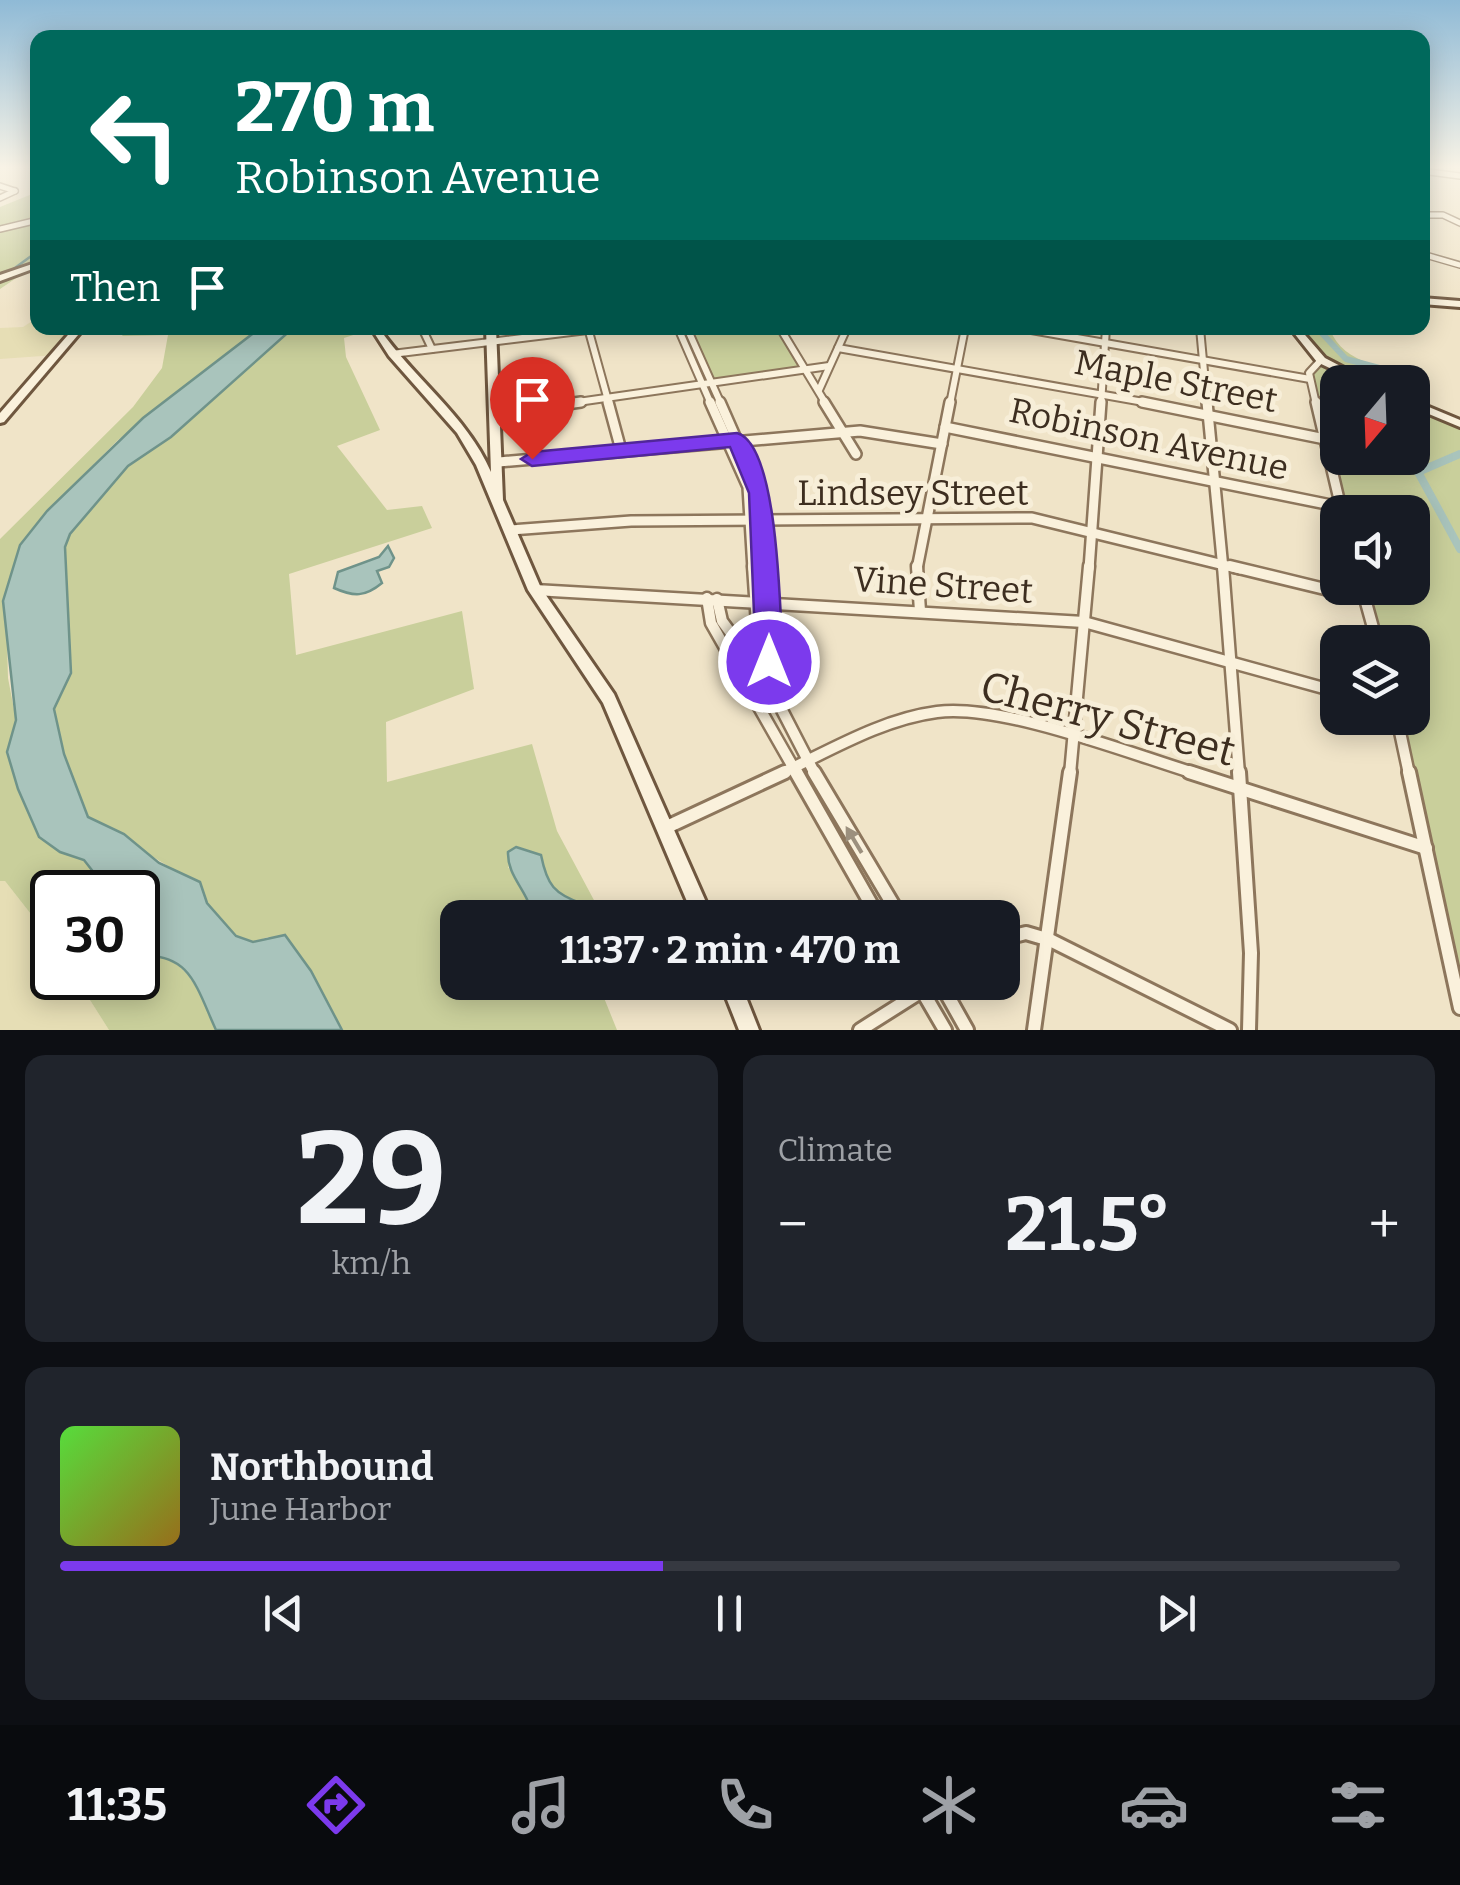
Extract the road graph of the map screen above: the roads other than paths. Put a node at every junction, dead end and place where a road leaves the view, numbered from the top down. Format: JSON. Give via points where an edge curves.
{"nodes":[{"id":1,"x":1430,"y":215,"type":"edge"},
{"id":2,"x":30,"y":222,"type":"edge"},
{"id":3,"x":1460,"y":223,"type":"edge"},
{"id":4,"x":0,"y":226,"type":"edge"},
{"id":5,"x":1430,"y":257,"type":"edge"},
{"id":6,"x":1460,"y":266,"type":"edge"},
{"id":7,"x":30,"y":267,"type":"edge"},
{"id":8,"x":0,"y":278,"type":"edge"},
{"id":9,"x":1430,"y":302,"type":"edge"},
{"id":10,"x":1460,"y":304,"type":"edge"},
{"id":11,"x":73,"y":335,"type":"edge"},
{"id":12,"x":380,"y":335,"type":"edge"},
{"id":13,"x":425,"y":335,"type":"edge"},
{"id":14,"x":490,"y":335,"type":"edge"},
{"id":15,"x":539,"y":335,"type":"edge"},
{"id":16,"x":590,"y":335,"type":"edge"},
{"id":17,"x":682,"y":335,"type":"edge"},
{"id":18,"x":690,"y":335,"type":"edge"},
{"id":19,"x":784,"y":335,"type":"edge"},
{"id":20,"x":844,"y":335,"type":"edge"},
{"id":21,"x":963,"y":335,"type":"edge"},
{"id":22,"x":1063,"y":335,"type":"edge"},
{"id":23,"x":1106,"y":335,"type":"edge"},
{"id":24,"x":1201,"y":335,"type":"edge"},
{"id":25,"x":1300,"y":335,"type":"edge"},
{"id":26,"x":490,"y":342,"type":"junction"},
{"id":27,"x":1106,"y":342,"type":"junction"},
{"id":28,"x":838,"y":348,"type":"junction"},
{"id":29,"x":432,"y":350,"type":"junction"},
{"id":30,"x":392,"y":354,"type":"junction"},
{"id":31,"x":1204,"y":360,"type":"junction"},
{"id":32,"x":1322,"y":360,"type":"junction"},
{"id":33,"x":1332,"y":365,"type":"edge"},
{"id":34,"x":829,"y":366,"type":"junction"},
{"id":35,"x":958,"y":369,"type":"junction"},
{"id":36,"x":807,"y":372,"type":"junction"},
{"id":37,"x":1310,"y":379,"type":"junction"},
{"id":38,"x":709,"y":386,"type":"junction"},
{"id":39,"x":819,"y":390,"type":"junction"},
{"id":40,"x":1101,"y":394,"type":"junction"},
{"id":41,"x":605,"y":400,"type":"junction"},
{"id":42,"x":1430,"y":411,"type":"edge"},
{"id":43,"x":494,"y":414,"type":"junction"},
{"id":44,"x":1207,"y":414,"type":"junction"},
{"id":45,"x":0,"y":420,"type":"edge"},
{"id":46,"x":1320,"y":422,"type":"edge"},
{"id":47,"x":1460,"y":424,"type":"edge"},
{"id":48,"x":945,"y":427,"type":"junction"},
{"id":49,"x":844,"y":432,"type":"junction"},
{"id":50,"x":1320,"y":438,"type":"edge"},
{"id":51,"x":732,"y":440,"type":"junction"},
{"id":52,"x":942,"y":444,"type":"junction"},
{"id":53,"x":621,"y":450,"type":"junction"},
{"id":54,"x":856,"y":454,"type":"dead end"},
{"id":55,"x":1095,"y":455,"type":"junction"},
{"id":56,"x":499,"y":462,"type":"junction"},
{"id":57,"x":482,"y":465,"type":"junction"},
{"id":58,"x":1212,"y":481,"type":"junction"},
{"id":59,"x":498,"y":501,"type":"junction"},
{"id":60,"x":1320,"y":505,"type":"edge"},
{"id":61,"x":925,"y":518,"type":"junction"},
{"id":62,"x":757,"y":521,"type":"junction"},
{"id":63,"x":511,"y":530,"type":"junction"},
{"id":64,"x":1093,"y":532,"type":"junction"},
{"id":65,"x":1219,"y":562,"type":"junction"},
{"id":66,"x":1320,"y":584,"type":"edge"},
{"id":67,"x":535,"y":590,"type":"junction"},
{"id":68,"x":712,"y":598,"type":"junction"},
{"id":69,"x":762,"y":600,"type":"junction"},
{"id":70,"x":920,"y":611,"type":"junction"},
{"id":71,"x":1084,"y":622,"type":"junction"},
{"id":72,"x":752,"y":664,"type":"junction"},
{"id":73,"x":1232,"y":664,"type":"junction"},
{"id":74,"x":738,"y":671,"type":"junction"},
{"id":75,"x":760,"y":676,"type":"junction"},
{"id":76,"x":746,"y":684,"type":"junction"},
{"id":77,"x":1320,"y":687,"type":"edge"},
{"id":78,"x":1401,"y":735,"type":"edge"},
{"id":79,"x":1072,"y":736,"type":"junction"},
{"id":80,"x":808,"y":762,"type":"junction"},
{"id":81,"x":792,"y":769,"type":"junction"},
{"id":82,"x":1237,"y":785,"type":"junction"},
{"id":83,"x":667,"y":827,"type":"junction"},
{"id":84,"x":1426,"y":848,"type":"junction"},
{"id":85,"x":697,"y":900,"type":"edge"},
{"id":86,"x":868,"y":900,"type":"edge"},
{"id":87,"x":890,"y":900,"type":"edge"},
{"id":88,"x":1020,"y":934,"type":"edge"},
{"id":89,"x":1050,"y":940,"type":"junction"},
{"id":90,"x":737,"y":1000,"type":"edge"},
{"id":91,"x":906,"y":1000,"type":"edge"},
{"id":92,"x":934,"y":1000,"type":"edge"},
{"id":93,"x":942,"y":1000,"type":"edge"},
{"id":94,"x":1460,"y":1008,"type":"edge"},
{"id":95,"x":748,"y":1030,"type":"edge"},
{"id":96,"x":860,"y":1030,"type":"edge"},
{"id":97,"x":945,"y":1030,"type":"edge"},
{"id":98,"x":967,"y":1030,"type":"edge"},
{"id":99,"x":1034,"y":1030,"type":"edge"},
{"id":100,"x":1230,"y":1030,"type":"edge"},
{"id":101,"x":1249,"y":1030,"type":"edge"}],
"edges":[{"from":1,"to":3,"type":"street"},
{"from":2,"to":4,"type":"street"},
{"from":5,"to":6,"type":"street"},
{"from":7,"to":8,"type":"main road"},
{"from":9,"to":10,"type":"main road"},
{"from":11,"to":45,"type":"main road"},
{"from":12,"to":30,"type":"main road"},
{"from":13,"to":29,"type":"street"},
{"from":14,"to":26,"type":"main road"},
{"from":15,"to":26,"type":"street"},
{"from":16,"to":41,"type":"street"},
{"from":17,"to":38,"type":"street"},
{"from":18,"to":38,"type":"street"},
{"from":19,"to":36,"type":"street"},
{"from":20,"to":28,"type":"street"},
{"from":21,"to":35,"type":"street"},
{"from":22,"to":27,"type":"street"},
{"from":23,"to":27,"type":"street"},
{"from":24,"to":31,"type":"street"},
{"from":25,"to":32,"type":"main road"},
{"from":26,"to":29,"type":"street"},
{"from":26,"to":43,"type":"main road"},
{"from":27,"to":31,"type":"street"},
{"from":27,"to":40,"type":"street"},
{"from":28,"to":34,"type":"street"},
{"from":28,"to":35,"type":"street","name":"Maple Street"},
{"from":29,"to":30,"type":"street"},
{"from":30,"to":57,"type":"main road","via":[[447,413]]},
{"from":31,"to":37,"type":"street"},
{"from":31,"to":44,"type":"street"},
{"from":32,"to":33,"type":"main road"},
{"from":32,"to":37,"type":"street","via":[[1310,369]]},
{"from":34,"to":36,"type":"street"},
{"from":34,"to":39,"type":"street"},
{"from":35,"to":40,"type":"street","name":"Maple Street"},
{"from":35,"to":48,"type":"street"},
{"from":36,"to":38,"type":"street"},
{"from":36,"to":39,"type":"street"},
{"from":37,"to":46,"type":"street"},
{"from":38,"to":41,"type":"street"},
{"from":38,"to":51,"type":"street"},
{"from":39,"to":49,"type":"street"},
{"from":40,"to":44,"type":"street","name":"Maple Street"},
{"from":40,"to":55,"type":"street"},
{"from":41,"to":43,"type":"street"},
{"from":41,"to":53,"type":"street"},
{"from":42,"to":47,"type":"main road"},
{"from":43,"to":56,"type":"main road"},
{"from":44,"to":50,"type":"street","name":"Maple Street"},
{"from":44,"to":58,"type":"street"},
{"from":48,"to":52,"type":"street"},
{"from":48,"to":55,"type":"street","name":"Robinson Avenue"},
{"from":49,"to":51,"type":"street"},
{"from":49,"to":52,"type":"street"},
{"from":49,"to":54,"type":"street"},
{"from":51,"to":53,"type":"street"},
{"from":51,"to":62,"type":"street","via":[[757,481]]},
{"from":52,"to":61,"type":"street"},
{"from":53,"to":56,"type":"street"},
{"from":55,"to":58,"type":"street","name":"Robinson Avenue"},
{"from":55,"to":64,"type":"street"},
{"from":56,"to":57,"type":"main road"},
{"from":56,"to":59,"type":"main road"},
{"from":57,"to":59,"type":"main road"},
{"from":58,"to":60,"type":"street","name":"Robinson Avenue"},
{"from":58,"to":65,"type":"street"},
{"from":59,"to":63,"type":"main road"},
{"from":61,"to":62,"type":"street","name":"Lindsey Street"},
{"from":61,"to":64,"type":"street","name":"Lindsey Street","via":[[1032,518]]},
{"from":61,"to":70,"type":"street","via":[[916,584]]},
{"from":62,"to":63,"type":"street","name":"Lindsey Street","via":[[632,520]]},
{"from":62,"to":69,"type":"street"},
{"from":63,"to":67,"type":"main road"},
{"from":64,"to":65,"type":"street","name":"Lindsey Street"},
{"from":64,"to":71,"type":"street"},
{"from":65,"to":66,"type":"street","name":"Lindsey Street"},
{"from":65,"to":73,"type":"street"},
{"from":67,"to":68,"type":"street","name":"Vine Street"},
{"from":67,"to":83,"type":"main road","via":[[602,686]]},
{"from":68,"to":69,"type":"street","name":"Vine Street"},
{"from":68,"to":72,"type":"street"},
{"from":68,"to":74,"type":"street","via":[[711,622]]},
{"from":69,"to":70,"type":"street","name":"Vine Street"},
{"from":69,"to":72,"type":"street","via":[[759,654]]},
{"from":69,"to":75,"type":"street","via":[[772,650]]},
{"from":70,"to":71,"type":"street","name":"Vine Street"},
{"from":71,"to":73,"type":"street","name":"Vine Street"},
{"from":71,"to":79,"type":"street"},
{"from":72,"to":74,"type":"street"},
{"from":72,"to":75,"type":"street"},
{"from":73,"to":77,"type":"street","name":"Vine Street"},
{"from":73,"to":82,"type":"street"},
{"from":74,"to":76,"type":"street"},
{"from":75,"to":76,"type":"street"},
{"from":75,"to":80,"type":"street"},
{"from":76,"to":81,"type":"street"},
{"from":78,"to":84,"type":"street"},
{"from":79,"to":80,"type":"street","name":"Cherry Street","via":[[980,711],[948,710],[876,730]]},
{"from":79,"to":82,"type":"street","name":"Cherry Street"},
{"from":79,"to":89,"type":"street"},
{"from":80,"to":81,"type":"street","name":"Cherry Street"},
{"from":87,"to":80,"type":"street","one_way":true},
{"from":81,"to":83,"type":"street","name":"Cherry Street"},
{"from":81,"to":86,"type":"street"},
{"from":82,"to":84,"type":"street","name":"Cherry Street"},
{"from":82,"to":101,"type":"street"},
{"from":83,"to":85,"type":"main road"},
{"from":84,"to":94,"type":"street"},
{"from":88,"to":89,"type":"street"},
{"from":89,"to":99,"type":"street"},
{"from":89,"to":100,"type":"street"},
{"from":90,"to":95,"type":"main road"},
{"from":91,"to":96,"type":"street"},
{"from":92,"to":97,"type":"street"},
{"from":93,"to":98,"type":"street"}]}
